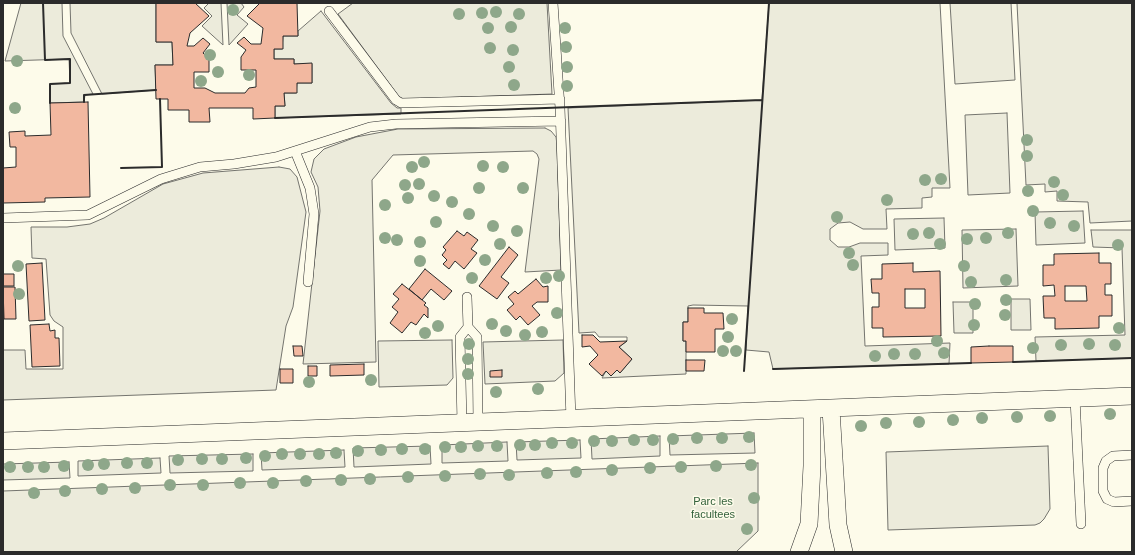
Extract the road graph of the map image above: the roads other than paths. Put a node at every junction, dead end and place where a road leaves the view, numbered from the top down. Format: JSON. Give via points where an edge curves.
{"nodes":[{"id":1,"x":553,"y":3,"type":"edge"},
{"id":2,"x":329,"y":11,"type":"dead end"},
{"id":3,"x":560,"y":99,"type":"junction"},
{"id":4,"x":561,"y":121,"type":"junction"},
{"id":5,"x":295,"y":151,"type":"junction"},
{"id":6,"x":3,"y":218,"type":"edge"},
{"id":7,"x":308,"y":282,"type":"dead end"},
{"id":8,"x":467,"y":297,"type":"dead end"},
{"id":9,"x":468,"y":327,"type":"junction"},
{"id":10,"x":1132,"y":396,"type":"edge"},
{"id":11,"x":1075,"y":398,"type":"junction"},
{"id":12,"x":812,"y":409,"type":"junction"},
{"id":13,"x":831,"y":409,"type":"junction"},
{"id":14,"x":571,"y":419,"type":"junction"},
{"id":15,"x":470,"y":422,"type":"junction"},
{"id":16,"x":3,"y":441,"type":"edge"},
{"id":17,"x":1132,"y":455,"type":"edge"},
{"id":18,"x":1132,"y":501,"type":"edge"},
{"id":19,"x":1081,"y":524,"type":"dead end"},
{"id":20,"x":799,"y":552,"type":"edge"},
{"id":21,"x":844,"y":552,"type":"edge"}],
"edges":[{"from":1,"to":3,"type":"lane"},
{"from":2,"to":3,"type":"lane","via":[[396,100],[401,103]]},
{"from":3,"to":4,"type":"lane"},
{"from":4,"to":5,"type":"lane","via":[[396,124],[370,127]]},
{"from":4,"to":14,"type":"lane"},
{"from":5,"to":6,"type":"lane","via":[[276,157],[200,167],[161,179],[88,215]]},
{"from":5,"to":7,"type":"lane","via":[[310,188],[314,214]]},
{"from":8,"to":9,"type":"lane"},
{"from":9,"to":15,"type":"lane","via":[[460,338]]},
{"from":9,"to":15,"type":"lane","via":[[477,337]]},
{"from":10,"to":11,"type":"street"},
{"from":11,"to":13,"type":"street"},
{"from":11,"to":19,"type":"lane"},
{"from":12,"to":13,"type":"street"},
{"from":12,"to":14,"type":"street"},
{"from":12,"to":20,"type":"street","via":[[809,524]]},
{"from":13,"to":21,"type":"street","via":[[838,525]]},
{"from":14,"to":15,"type":"street"},
{"from":15,"to":16,"type":"street"},
{"from":17,"to":18,"type":"lane","via":[[1113,456],[1106,461],[1103,468],[1103,491],[1107,498],[1114,502]]}]}
